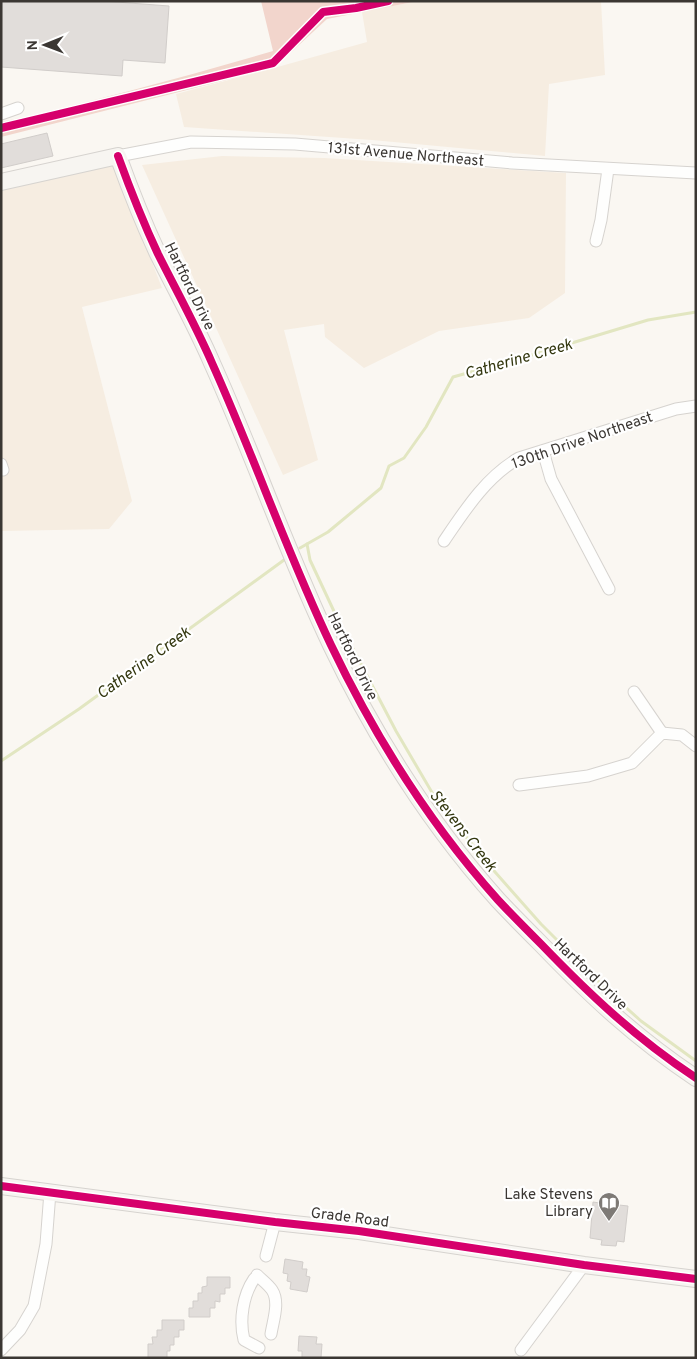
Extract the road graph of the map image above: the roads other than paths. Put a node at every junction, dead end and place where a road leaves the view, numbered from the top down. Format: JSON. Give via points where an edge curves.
{"nodes":[{"id":1,"x":18,"y":108,"type":"dead end"},
{"id":2,"x":1,"y":114,"type":"edge"},
{"id":3,"x":118,"y":156,"type":"junction"},
{"id":4,"x":608,"y":169,"type":"junction"},
{"id":5,"x":696,"y":173,"type":"edge"},
{"id":6,"x":1,"y":182,"type":"edge"},
{"id":7,"x":596,"y":241,"type":"dead end"},
{"id":8,"x":696,"y":406,"type":"edge"},
{"id":9,"x":543,"y":451,"type":"junction"},
{"id":10,"x":444,"y":540,"type":"dead end"},
{"id":11,"x":609,"y":588,"type":"dead end"},
{"id":12,"x":634,"y":692,"type":"dead end"},
{"id":13,"x":662,"y":733,"type":"junction"},
{"id":14,"x":696,"y":746,"type":"edge"},
{"id":15,"x":519,"y":785,"type":"dead end"},
{"id":16,"x":696,"y":1078,"type":"edge"},
{"id":17,"x":1,"y":1186,"type":"edge"},
{"id":18,"x":50,"y":1192,"type":"junction"},
{"id":19,"x":275,"y":1222,"type":"junction"},
{"id":20,"x":266,"y":1256,"type":"dead end"},
{"id":21,"x":584,"y":1266,"type":"junction"},
{"id":22,"x":696,"y":1279,"type":"edge"},
{"id":23,"x":271,"y":1334,"type":"dead end"},
{"id":24,"x":259,"y":1348,"type":"dead end"},
{"id":25,"x":1,"y":1350,"type":"edge"},
{"id":26,"x":521,"y":1350,"type":"dead end"}],
"edges":[{"from":1,"to":2,"type":"street"},
{"from":3,"to":4,"type":"street","name":"131st Avenue Northeast","via":[[191,142],[295,144]]},
{"from":3,"to":6,"type":"main road"},
{"from":3,"to":16,"type":"main road","name":"Hartford Drive","via":[[157,251],[212,363],[331,644],[394,761],[428,812],[498,900],[618,1020]]},
{"from":4,"to":5,"type":"street","name":"131st Avenue Northeast"},
{"from":4,"to":7,"type":"street"},
{"from":8,"to":9,"type":"street","name":"130th Drive Northeast","via":[[676,409]]},
{"from":9,"to":10,"type":"street","name":"130th Drive Northeast","via":[[519,458],[490,479]]},
{"from":9,"to":11,"type":"street","via":[[551,478]]},
{"from":12,"to":13,"type":"street"},
{"from":13,"to":14,"type":"street","via":[[682,735]]},
{"from":13,"to":15,"type":"street","via":[[632,763],[588,776]]},
{"from":17,"to":18,"type":"main road","name":"Grade Road"},
{"from":18,"to":19,"type":"main road","name":"Grade Road"},
{"from":18,"to":25,"type":"street","via":[[46,1244],[34,1306],[20,1330]]},
{"from":19,"to":20,"type":"street"},
{"from":19,"to":21,"type":"main road","name":"Grade Road","via":[[359,1231]]},
{"from":21,"to":22,"type":"main road","name":"Grade Road"},
{"from":21,"to":26,"type":"street"},
{"from":23,"to":24,"type":"street","via":[[275,1299],[272,1290],[256,1277],[247,1289],[241,1327],[244,1340]]}]}
